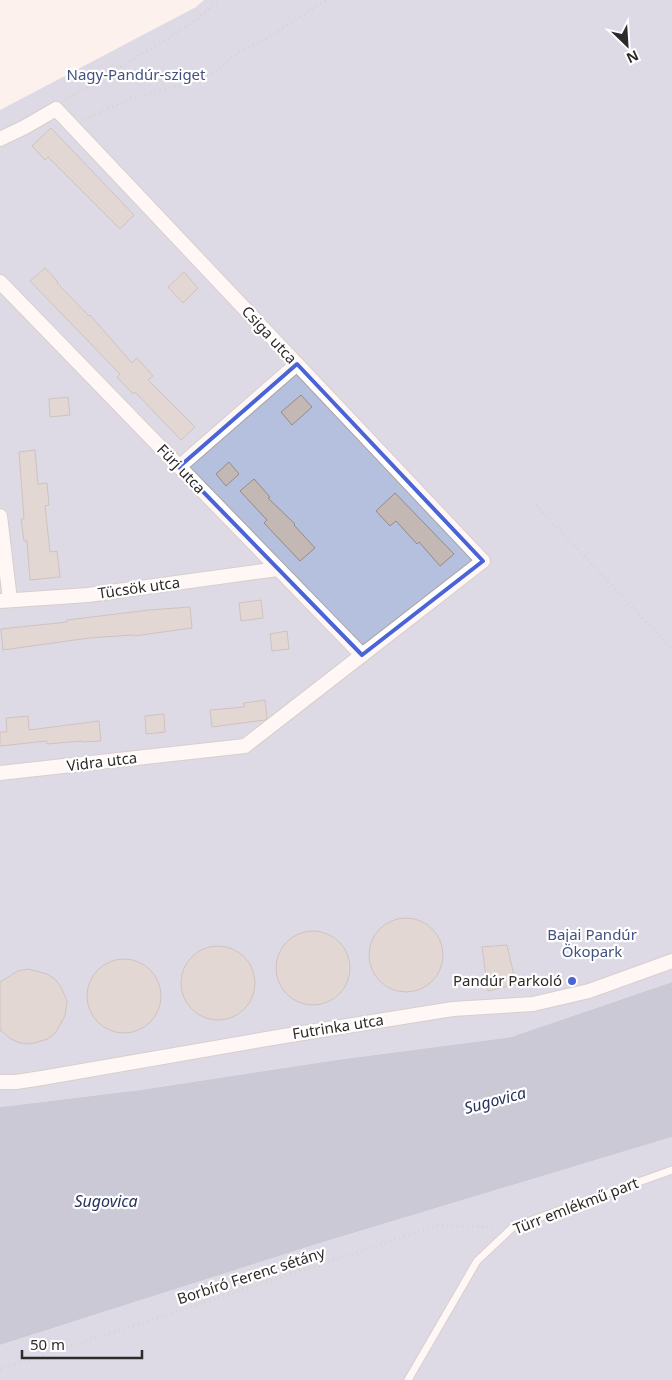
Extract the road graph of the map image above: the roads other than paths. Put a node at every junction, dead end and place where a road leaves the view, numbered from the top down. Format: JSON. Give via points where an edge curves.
{"nodes":[{"id":1,"x":0,"y":139,"type":"edge"},
{"id":2,"x":0,"y":282,"type":"edge"},
{"id":3,"x":297,"y":364,"type":"junction"},
{"id":4,"x":179,"y":467,"type":"junction"},
{"id":5,"x":0,"y":516,"type":"edge"},
{"id":6,"x":483,"y":561,"type":"joint"},
{"id":7,"x":278,"y":569,"type":"junction"},
{"id":8,"x":5,"y":600,"type":"edge"},
{"id":9,"x":362,"y":655,"type":"junction"},
{"id":10,"x":0,"y":773,"type":"edge"},
{"id":11,"x":672,"y":961,"type":"edge"},
{"id":12,"x":0,"y":1082,"type":"edge"},
{"id":13,"x":672,"y":1170,"type":"edge"},
{"id":14,"x":408,"y":1380,"type":"edge"}],
"edges":[{"from":1,"to":3,"type":"street","name":"Csiga utca","via":[[56,109]]},
{"from":2,"to":4,"type":"street","name":"Fürj utca"},
{"from":3,"to":4,"type":"street"},
{"from":3,"to":6,"type":"street","name":"Csiga utca"},
{"from":4,"to":7,"type":"street","name":"Fürj utca"},
{"from":5,"to":8,"type":"street"},
{"from":6,"to":9,"type":"street","name":"Vidra utca"},
{"from":7,"to":8,"type":"street","name":"Tücsök utca","via":[[88,595]]},
{"from":7,"to":9,"type":"street","name":"Fürj utca"},
{"from":9,"to":10,"type":"street","name":"Vidra utca","via":[[245,746]]},
{"from":11,"to":12,"type":"street","name":"Futrinka utca","via":[[589,991],[533,1004],[453,1009],[42,1078]]},
{"from":13,"to":14,"type":"lane","name":"Türr emlékmű part","via":[[512,1227],[477,1261]]}]}
